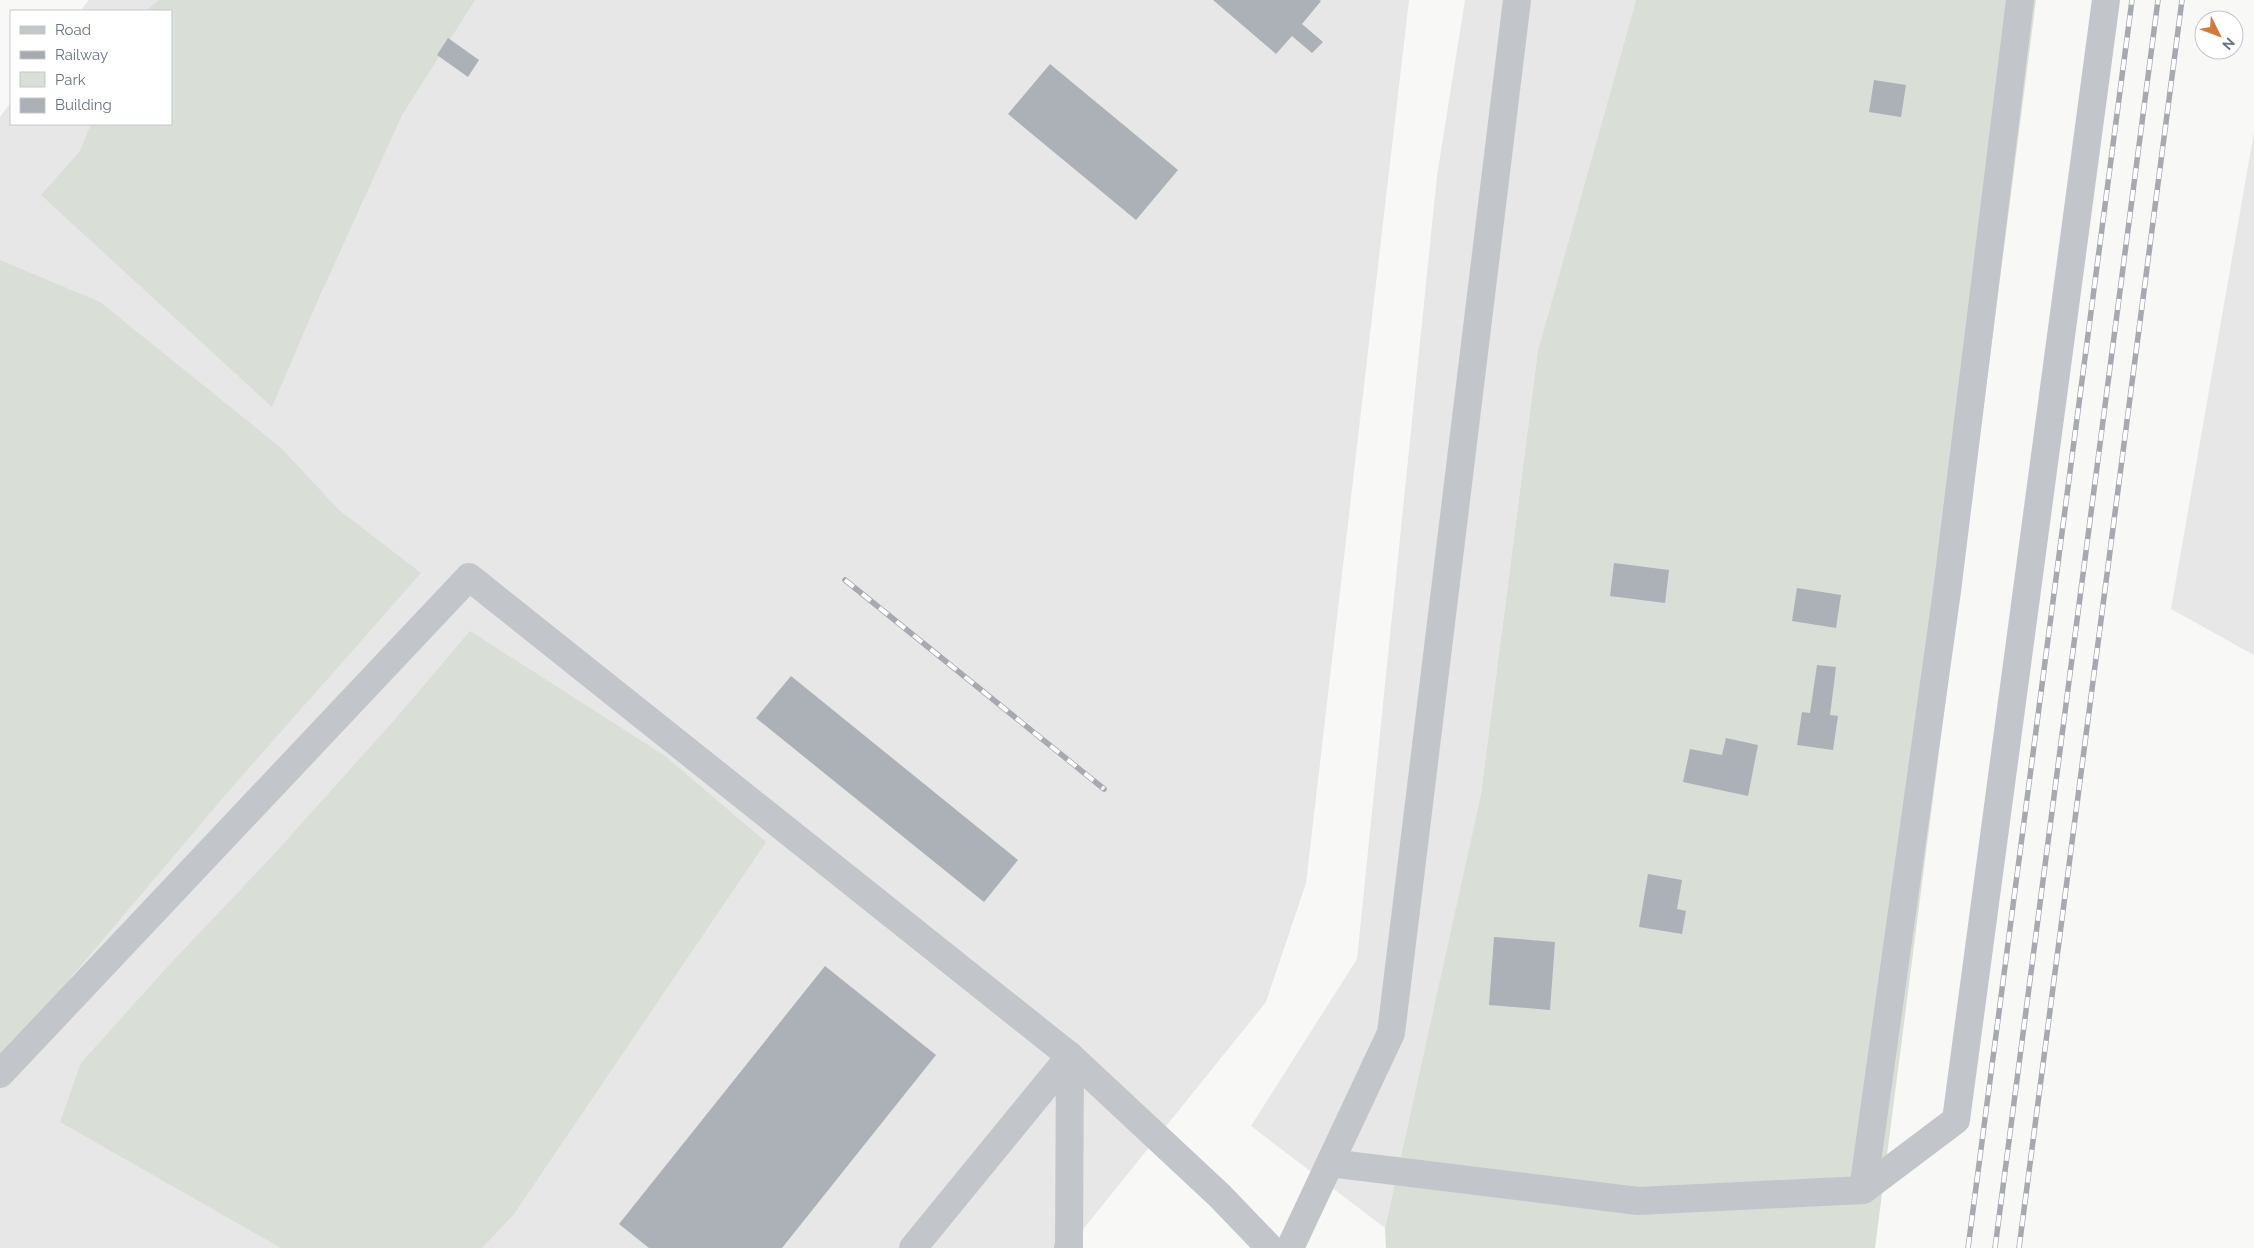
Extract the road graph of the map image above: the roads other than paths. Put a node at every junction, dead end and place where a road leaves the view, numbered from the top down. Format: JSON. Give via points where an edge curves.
{"nodes":[{"id":1,"x":1517,"y":0,"type":"edge"},
{"id":2,"x":2020,"y":0,"type":"edge"},
{"id":3,"x":2106,"y":0,"type":"edge"},
{"id":4,"x":1070,"y":1056,"type":"junction"},
{"id":5,"x":0,"y":1074,"type":"edge"},
{"id":6,"x":1330,"y":1163,"type":"junction"},
{"id":7,"x":1863,"y":1190,"type":"junction"},
{"id":8,"x":913,"y":1248,"type":"edge"},
{"id":9,"x":1068,"y":1248,"type":"edge"},
{"id":10,"x":1270,"y":1248,"type":"edge"},
{"id":11,"x":1290,"y":1248,"type":"edge"}],
"edges":[{"from":1,"to":6,"type":"street","via":[[1391,1033]]},
{"from":2,"to":7,"type":"street","via":[[1947,591]]},
{"from":3,"to":7,"type":"street","via":[[1956,1120]]},
{"from":4,"to":5,"type":"street","via":[[468,577]]},
{"from":4,"to":8,"type":"street"},
{"from":4,"to":9,"type":"street"},
{"from":4,"to":10,"type":"street","via":[[1220,1196]]},
{"from":6,"to":7,"type":"street","via":[[1638,1201]]},
{"from":6,"to":11,"type":"street"}]}
